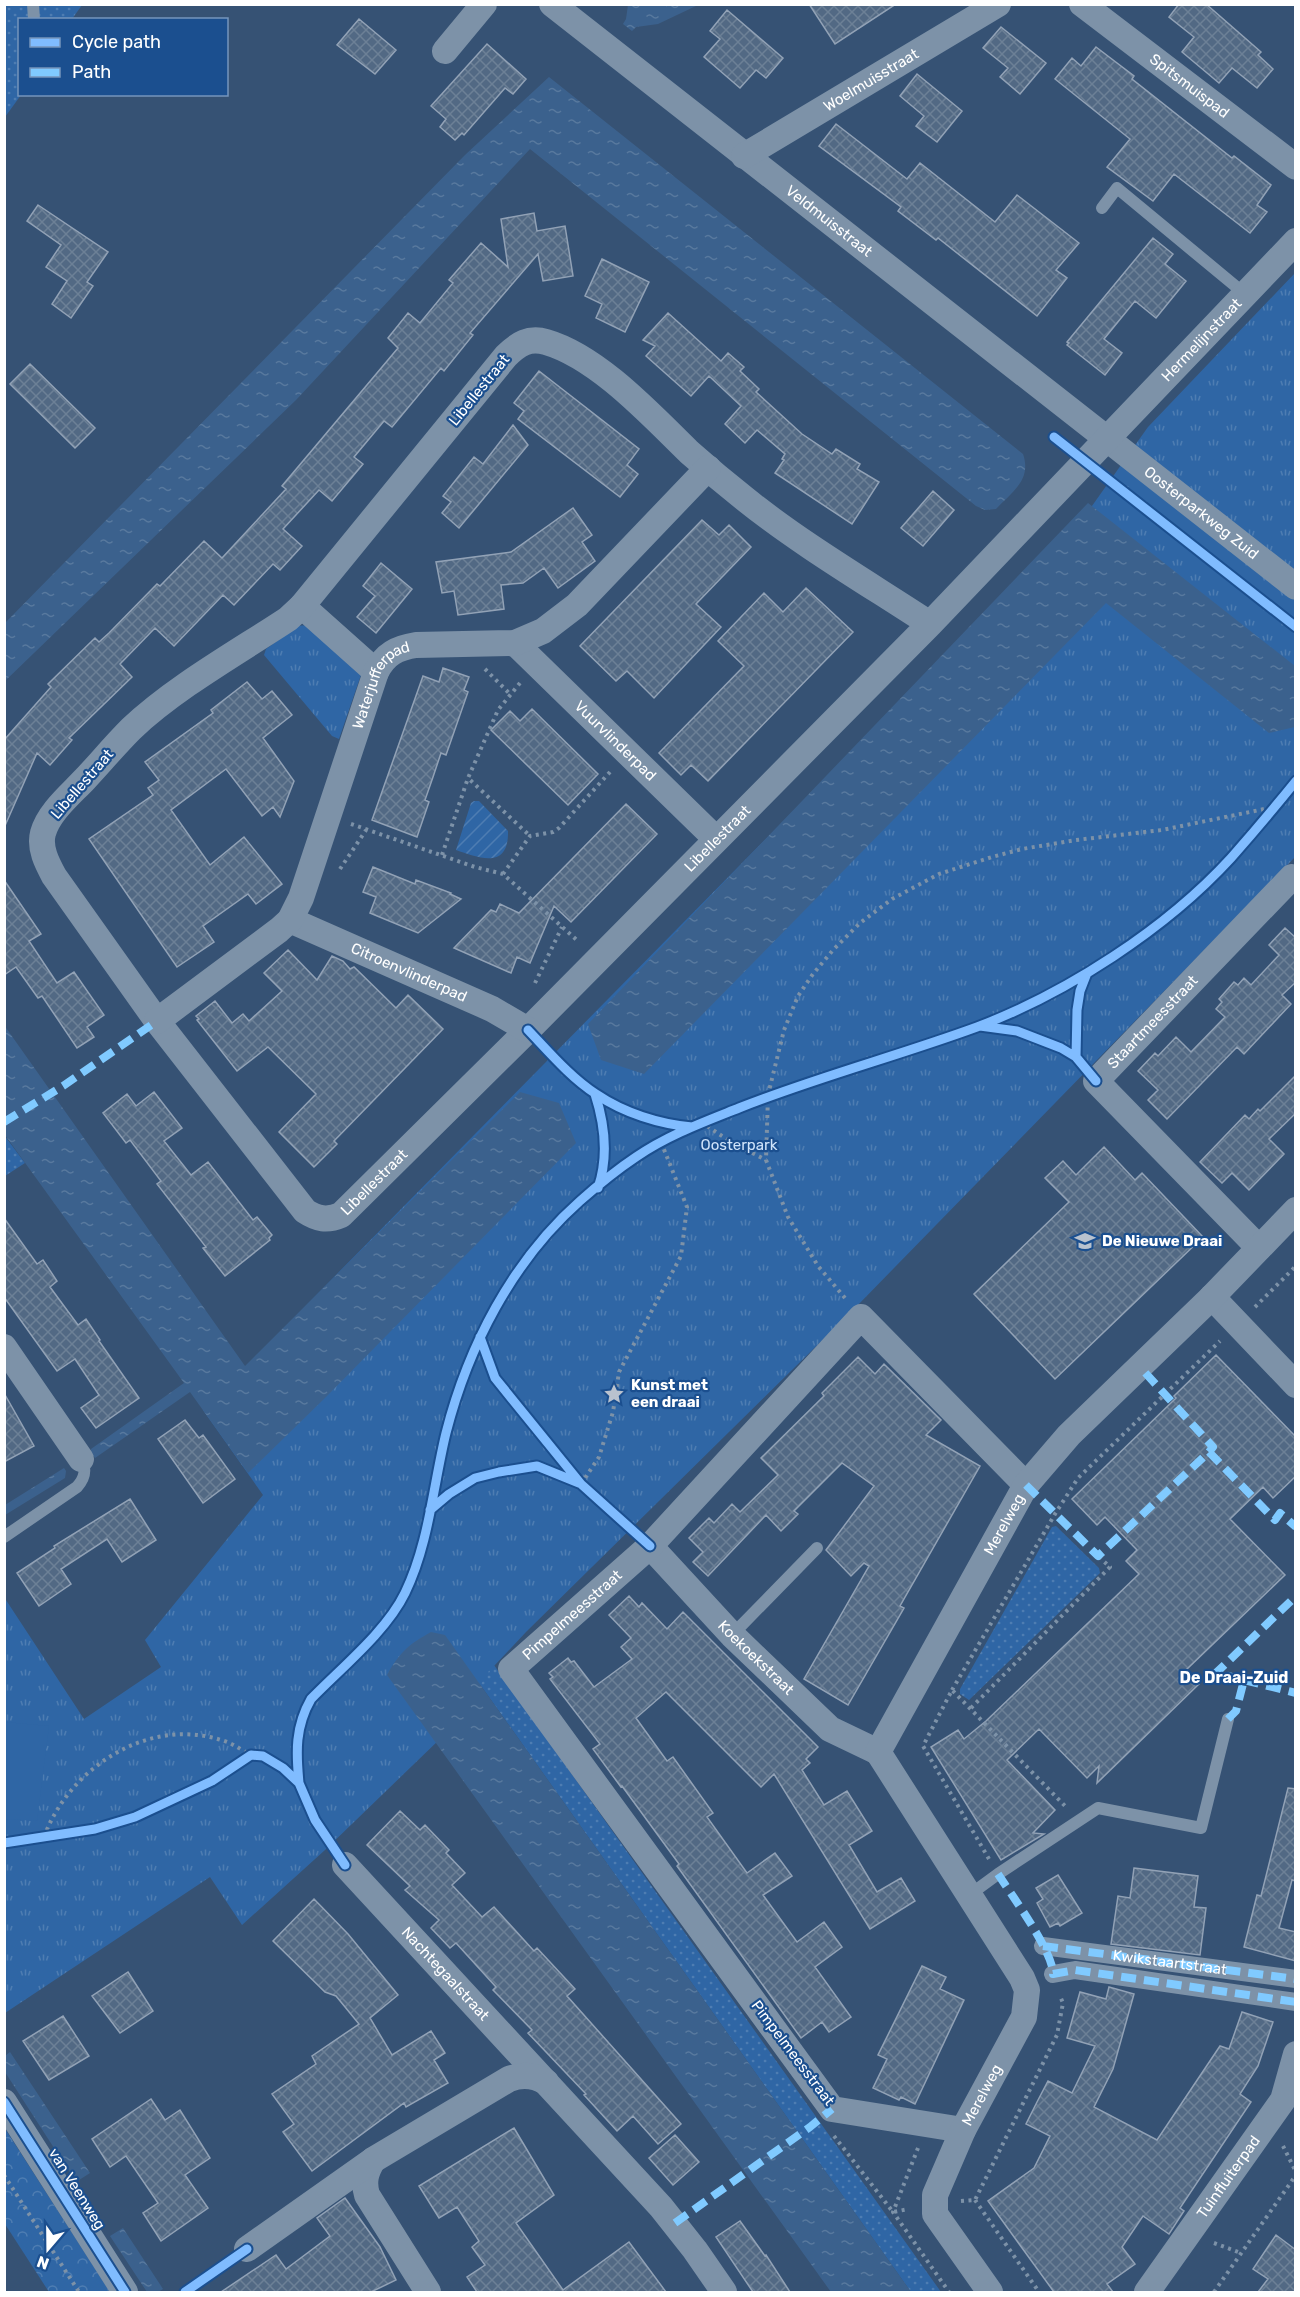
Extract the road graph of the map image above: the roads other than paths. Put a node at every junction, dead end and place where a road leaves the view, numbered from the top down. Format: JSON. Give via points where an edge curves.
{"nodes":[{"id":1,"x":484,"y":4,"type":"edge"},
{"id":2,"x":552,"y":4,"type":"edge"},
{"id":3,"x":998,"y":4,"type":"edge"},
{"id":4,"x":1082,"y":4,"type":"edge"},
{"id":5,"x":445,"y":51,"type":"dead end"},
{"id":6,"x":744,"y":156,"type":"junction"},
{"id":7,"x":1296,"y":167,"type":"edge"},
{"id":8,"x":1102,"y":208,"type":"dead end"},
{"id":9,"x":1296,"y":241,"type":"edge"},
{"id":10,"x":1245,"y":294,"type":"junction"},
{"id":11,"x":1107,"y":439,"type":"junction"},
{"id":12,"x":708,"y":468,"type":"junction"},
{"id":13,"x":1296,"y":588,"type":"edge"},
{"id":14,"x":302,"y":606,"type":"junction"},
{"id":15,"x":930,"y":624,"type":"junction"},
{"id":16,"x":515,"y":643,"type":"junction"},
{"id":17,"x":376,"y":672,"type":"junction"},
{"id":18,"x":716,"y":838,"type":"junction"},
{"id":19,"x":1296,"y":880,"type":"edge"},
{"id":20,"x":290,"y":920,"type":"junction"},
{"id":21,"x":157,"y":1021,"type":"junction"},
{"id":22,"x":522,"y":1027,"type":"junction"},
{"id":23,"x":1296,"y":1210,"type":"edge"},
{"id":24,"x":1259,"y":1248,"type":"junction"},
{"id":25,"x":1212,"y":1297,"type":"junction"},
{"id":26,"x":4,"y":1347,"type":"edge"},
{"id":27,"x":1296,"y":1385,"type":"edge"},
{"id":28,"x":81,"y":1460,"type":"joint"},
{"id":29,"x":1026,"y":1485,"type":"junction"},
{"id":30,"x":4,"y":1537,"type":"edge"},
{"id":31,"x":650,"y":1546,"type":"junction"},
{"id":32,"x":817,"y":1548,"type":"dead end"},
{"id":33,"x":732,"y":1635,"type":"junction"},
{"id":34,"x":1228,"y":1719,"type":"dead end"},
{"id":35,"x":878,"y":1752,"type":"junction"},
{"id":36,"x":345,"y":1865,"type":"dead end"},
{"id":37,"x":968,"y":1896,"type":"junction"},
{"id":38,"x":1043,"y":1946,"type":"dead end"},
{"id":39,"x":1132,"y":1958,"type":"junction"},
{"id":40,"x":1176,"y":1964,"type":"junction"},
{"id":41,"x":1053,"y":1974,"type":"dead end"},
{"id":42,"x":1130,"y":1977,"type":"junction"},
{"id":43,"x":1296,"y":1978,"type":"edge"},
{"id":44,"x":1174,"y":1984,"type":"junction"},
{"id":45,"x":1296,"y":2002,"type":"edge"},
{"id":46,"x":1296,"y":2054,"type":"edge"},
{"id":47,"x":546,"y":2082,"type":"junction"},
{"id":48,"x":4,"y":2102,"type":"edge"},
{"id":49,"x":963,"y":2130,"type":"junction"},
{"id":50,"x":373,"y":2160,"type":"junction"},
{"id":51,"x":247,"y":2249,"type":"dead end"},
{"id":52,"x":125,"y":2292,"type":"edge"},
{"id":53,"x":428,"y":2292,"type":"edge"},
{"id":54,"x":724,"y":2292,"type":"edge"},
{"id":55,"x":990,"y":2292,"type":"edge"},
{"id":56,"x":1147,"y":2292,"type":"edge"}],
"edges":[{"from":1,"to":5,"type":"street"},
{"from":2,"to":6,"type":"street","name":"Veldmuisstraat"},
{"from":3,"to":6,"type":"street","name":"Woelmuisstraat"},
{"from":4,"to":7,"type":"street","name":"Spitsmuispad"},
{"from":6,"to":11,"type":"street","name":"Veldmuisstraat"},
{"from":8,"to":10,"type":"lane","via":[[1118,188]]},
{"from":9,"to":10,"type":"street","name":"Hermelijnstraat"},
{"from":10,"to":11,"type":"street","name":"Hermelijnstraat"},
{"from":11,"to":13,"type":"street","name":"Oosterparkweg Zuid"},
{"from":11,"to":15,"type":"street","name":"Libellestraat"},
{"from":12,"to":14,"type":"street","name":"Libellestraat","via":[[635,399],[582,359],[546,342],[526,341],[506,356]]},
{"from":12,"to":15,"type":"street","name":"Libellestraat","via":[[777,523]]},
{"from":12,"to":16,"type":"street","name":"Waterjufferpad","via":[[577,604],[543,631]]},
{"from":14,"to":17,"type":"street"},
{"from":14,"to":21,"type":"street","name":"Libellestraat","via":[[163,702],[132,728],[65,800],[43,834],[42,850],[48,865]]},
{"from":15,"to":18,"type":"street","name":"Libellestraat"},
{"from":16,"to":17,"type":"street","name":"Waterjufferpad","via":[[401,648],[386,657]]},
{"from":16,"to":18,"type":"street","name":"Vuurvlinderpad"},
{"from":17,"to":20,"type":"street","name":"Waterjufferpad","via":[[301,898]]},
{"from":18,"to":22,"type":"street","name":"Libellestraat","via":[[597,959]]},
{"from":19,"to":24,"type":"street","name":"Staartmeesstraat","via":[[1292,877],[1096,1081]]},
{"from":20,"to":21,"type":"street","name":"Waterjufferpad"},
{"from":20,"to":22,"type":"street","name":"Citroenvlinderpad","via":[[492,1009]]},
{"from":21,"to":22,"type":"street","name":"Libellestraat","via":[[305,1211],[322,1219],[332,1219],[348,1210]]},
{"from":23,"to":24,"type":"street","name":"Merelweg"},
{"from":24,"to":25,"type":"street","name":"Merelweg"},
{"from":25,"to":27,"type":"street"},
{"from":25,"to":29,"type":"street","name":"Merelweg","via":[[1069,1435]]},
{"from":26,"to":28,"type":"street"},
{"from":28,"to":30,"type":"lane","via":[[85,1475],[77,1487]]},
{"from":29,"to":31,"type":"street","name":"Pimpelmeesstraat","via":[[861,1317]]},
{"from":29,"to":35,"type":"street","name":"Merelweg"},
{"from":31,"to":33,"type":"street","name":"Koekoekstraat"},
{"from":31,"to":49,"type":"street","name":"Pimpelmeesstraat","via":[[511,1669],[832,2109]]},
{"from":32,"to":33,"type":"lane"},
{"from":33,"to":35,"type":"street","name":"Koekoekstraat","via":[[830,1729]]},
{"from":34,"to":37,"type":"lane","via":[[1201,1828],[1098,1808]]},
{"from":35,"to":37,"type":"street","name":"Merelweg"},
{"from":36,"to":47,"type":"street","name":"Nachtegaalstraat"},
{"from":37,"to":49,"type":"street","name":"Merelweg","via":[[1027,1990],[1023,2017]]},
{"from":38,"to":39,"type":"street","name":"Kwikstaartstraat"},
{"from":39,"to":40,"type":"street","name":"Kwikstaartstraat"},
{"from":39,"to":42,"type":"street"},
{"from":40,"to":43,"type":"street","name":"Kwikstaartstraat"},
{"from":40,"to":44,"type":"street"},
{"from":41,"to":42,"type":"street","name":"Kwikstaartstraat","via":[[1075,1970]]},
{"from":42,"to":44,"type":"street","name":"Kwikstaartstraat"},
{"from":44,"to":45,"type":"street","name":"Kwikstaartstraat"},
{"from":46,"to":56,"type":"street","name":"Tuinfluiterpad","via":[[1283,2100]]},
{"from":47,"to":50,"type":"street","via":[[522,2075],[509,2079]]},
{"from":47,"to":54,"type":"street","name":"Nachtegaalstraat","via":[[675,2223]]},
{"from":48,"to":52,"type":"street","name":"van Veenweg"},
{"from":49,"to":55,"type":"street","name":"Merelweg","via":[[935,2195],[935,2214]]},
{"from":50,"to":51,"type":"street"},
{"from":50,"to":53,"type":"street","via":[[364,2182],[367,2195]]}]}
